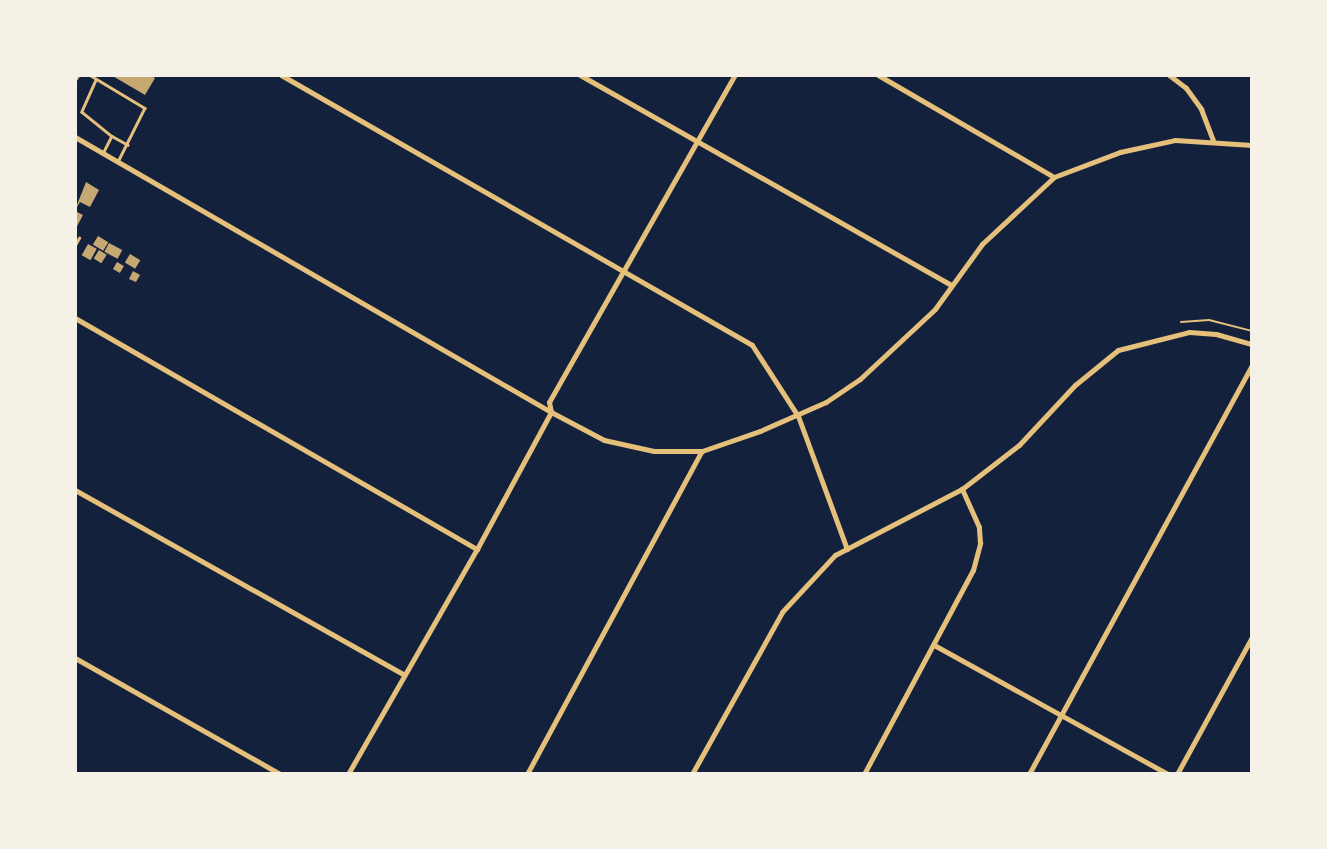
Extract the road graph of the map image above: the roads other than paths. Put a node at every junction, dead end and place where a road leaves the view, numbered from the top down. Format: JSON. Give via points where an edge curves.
{"nodes":[{"id":1,"x":90,"y":75,"type":"edge"},
{"id":2,"x":281,"y":75,"type":"edge"},
{"id":3,"x":580,"y":75,"type":"edge"},
{"id":4,"x":735,"y":75,"type":"edge"},
{"id":5,"x":878,"y":75,"type":"edge"},
{"id":6,"x":1169,"y":75,"type":"edge"},
{"id":7,"x":96,"y":79,"type":"junction"},
{"id":8,"x":112,"y":136,"type":"junction"},
{"id":9,"x":75,"y":137,"type":"edge"},
{"id":10,"x":1213,"y":140,"type":"junction"},
{"id":11,"x":698,"y":142,"type":"junction"},
{"id":12,"x":128,"y":145,"type":"junction"},
{"id":13,"x":1252,"y":145,"type":"edge"},
{"id":14,"x":103,"y":154,"type":"junction"},
{"id":15,"x":118,"y":162,"type":"junction"},
{"id":16,"x":1054,"y":177,"type":"junction"},
{"id":17,"x":79,"y":238,"type":"dead end"},
{"id":18,"x":75,"y":245,"type":"edge"},
{"id":19,"x":625,"y":270,"type":"junction"},
{"id":20,"x":950,"y":285,"type":"junction"},
{"id":21,"x":75,"y":318,"type":"edge"},
{"id":22,"x":1252,"y":344,"type":"edge"},
{"id":23,"x":1252,"y":365,"type":"edge"},
{"id":24,"x":551,"y":412,"type":"junction"},
{"id":25,"x":798,"y":416,"type":"junction"},
{"id":26,"x":702,"y":451,"type":"junction"},
{"id":27,"x":962,"y":489,"type":"junction"},
{"id":28,"x":75,"y":490,"type":"edge"},
{"id":29,"x":477,"y":549,"type":"junction"},
{"id":30,"x":847,"y":549,"type":"junction"},
{"id":31,"x":1252,"y":637,"type":"edge"},
{"id":32,"x":934,"y":645,"type":"junction"},
{"id":33,"x":75,"y":658,"type":"edge"},
{"id":34,"x":403,"y":674,"type":"junction"},
{"id":35,"x":1060,"y":715,"type":"junction"},
{"id":36,"x":280,"y":774,"type":"edge"},
{"id":37,"x":348,"y":774,"type":"edge"},
{"id":38,"x":527,"y":774,"type":"edge"},
{"id":39,"x":692,"y":774,"type":"edge"},
{"id":40,"x":864,"y":774,"type":"edge"},
{"id":41,"x":1029,"y":774,"type":"edge"},
{"id":42,"x":1168,"y":774,"type":"edge"},
{"id":43,"x":1177,"y":774,"type":"edge"}],
"edges":[{"from":1,"to":7,"type":"lane"},
{"from":2,"to":19,"type":"street"},
{"from":3,"to":11,"type":"street"},
{"from":4,"to":11,"type":"street"},
{"from":5,"to":16,"type":"street"},
{"from":6,"to":10,"type":"street","via":[[1201,109]]},
{"from":7,"to":8,"type":"lane","via":[[83,114]]},
{"from":7,"to":12,"type":"lane","via":[[145,108]]},
{"from":8,"to":12,"type":"lane"},
{"from":8,"to":14,"type":"lane"},
{"from":9,"to":14,"type":"street"},
{"from":10,"to":13,"type":"street"},
{"from":10,"to":16,"type":"street","via":[[1145,146]]},
{"from":11,"to":19,"type":"street"},
{"from":11,"to":20,"type":"street"},
{"from":12,"to":15,"type":"lane"},
{"from":14,"to":15,"type":"street"},
{"from":15,"to":24,"type":"street"},
{"from":16,"to":20,"type":"street","via":[[982,243]]},
{"from":17,"to":18,"type":"lane"},
{"from":19,"to":24,"type":"street","via":[[549,402]]},
{"from":19,"to":25,"type":"street","via":[[751,345]]},
{"from":20,"to":25,"type":"street","via":[[935,309],[886,358]]},
{"from":21,"to":29,"type":"street"},
{"from":22,"to":27,"type":"street","via":[[1189,332],[1118,350],[1075,385],[1019,445]]},
{"from":23,"to":35,"type":"street"},
{"from":24,"to":26,"type":"street","via":[[633,449]]},
{"from":24,"to":29,"type":"street"},
{"from":25,"to":26,"type":"street"},
{"from":25,"to":30,"type":"street"},
{"from":26,"to":38,"type":"street"},
{"from":27,"to":30,"type":"street"},
{"from":27,"to":32,"type":"street","via":[[974,512],[980,543],[973,570]]},
{"from":28,"to":34,"type":"street"},
{"from":29,"to":34,"type":"street"},
{"from":30,"to":39,"type":"street","via":[[835,555],[782,612]]},
{"from":31,"to":43,"type":"street"},
{"from":32,"to":35,"type":"street"},
{"from":32,"to":40,"type":"street"},
{"from":33,"to":36,"type":"street"},
{"from":34,"to":37,"type":"street"},
{"from":35,"to":41,"type":"street"},
{"from":35,"to":42,"type":"street"}]}
